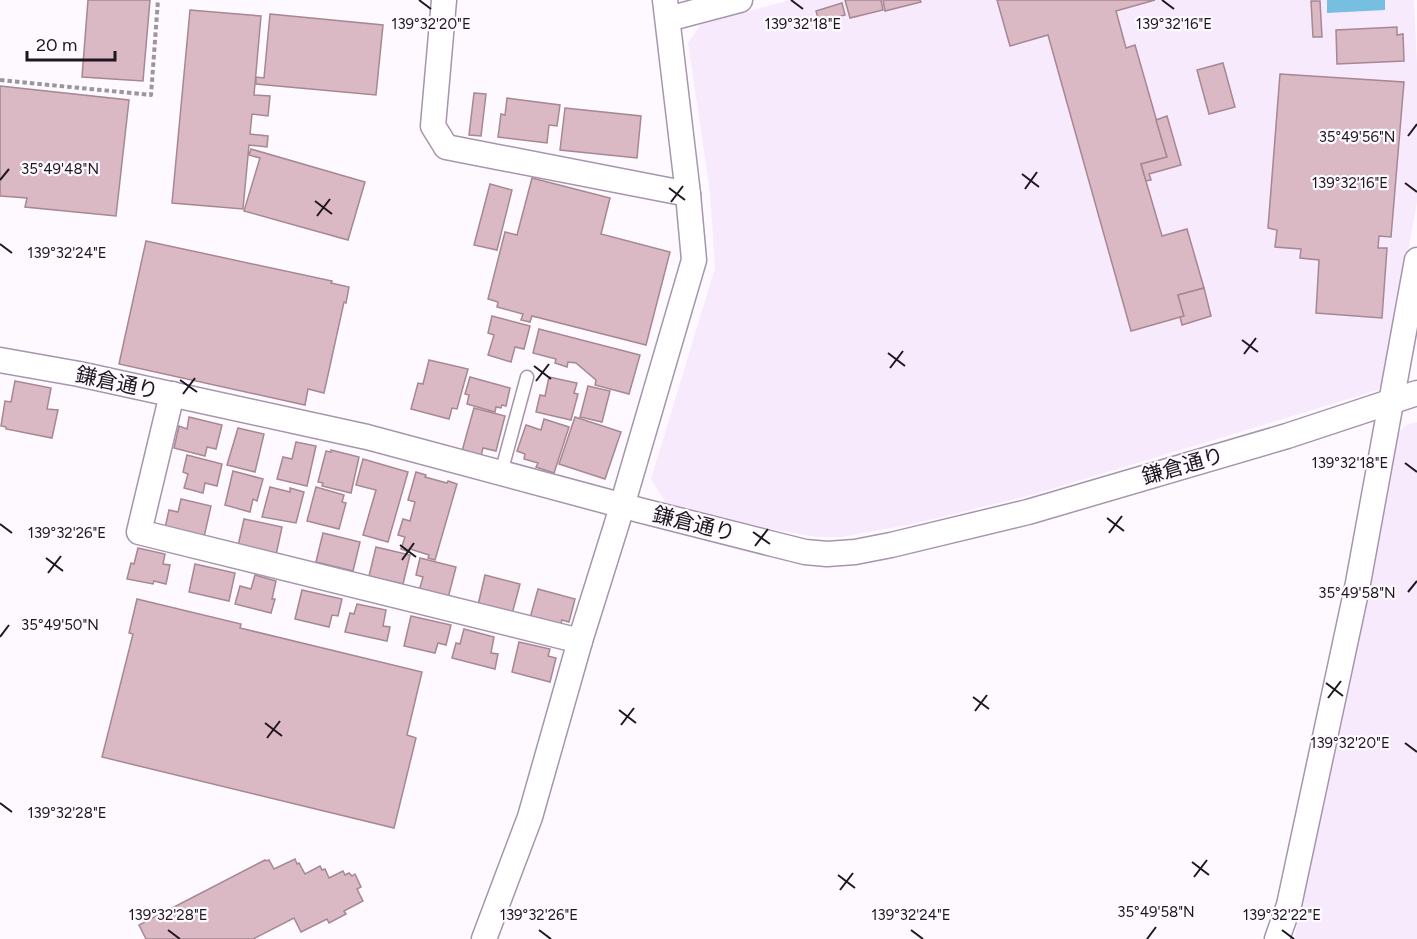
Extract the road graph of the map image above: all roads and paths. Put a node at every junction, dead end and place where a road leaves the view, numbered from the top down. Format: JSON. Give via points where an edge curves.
{"nodes":[{"id":1,"x":158,"y":0,"type":"edge"},
{"id":2,"x":444,"y":0,"type":"edge"},
{"id":3,"x":740,"y":0,"type":"edge"},
{"id":4,"x":666,"y":10,"type":"edge"},
{"id":5,"x":0,"y":80,"type":"edge"},
{"id":6,"x":688,"y":194,"type":"junction"},
{"id":7,"x":1417,"y":260,"type":"edge"},
{"id":8,"x":0,"y":360,"type":"edge"},
{"id":9,"x":526,"y":377,"type":"dead end"},
{"id":10,"x":1417,"y":393,"type":"edge"},
{"id":11,"x":172,"y":394,"type":"junction"},
{"id":12,"x":1392,"y":400,"type":"junction"},
{"id":13,"x":501,"y":473,"type":"junction"},
{"id":14,"x":622,"y":506,"type":"junction"},
{"id":15,"x":580,"y":641,"type":"junction"},
{"id":16,"x":484,"y":939,"type":"edge"},
{"id":17,"x":1277,"y":939,"type":"edge"}],
"edges":[{"from":1,"to":5,"type":"path","via":[[151,95]]},
{"from":2,"to":6,"type":"street","via":[[433,126],[446,147]]},
{"from":3,"to":4,"type":"street"},
{"from":4,"to":6,"type":"street"},
{"from":6,"to":14,"type":"street","via":[[694,260]]},
{"from":7,"to":12,"type":"street"},
{"from":8,"to":11,"type":"street","name":"鎌倉通り"},
{"from":9,"to":13,"type":"lane"},
{"from":10,"to":12,"type":"street","name":"鎌倉通り"},
{"from":11,"to":13,"type":"street","name":"鎌倉通り","via":[[367,437]]},
{"from":11,"to":15,"type":"street","via":[[139,532]]},
{"from":12,"to":14,"type":"street","name":"鎌倉通り","via":[[1287,436],[1028,512],[855,552],[805,552]]},
{"from":12,"to":17,"type":"street","via":[[1358,583],[1289,905]]},
{"from":13,"to":14,"type":"street","name":"鎌倉通り"},
{"from":14,"to":15,"type":"street"},
{"from":15,"to":16,"type":"street","via":[[530,817]]}]}
